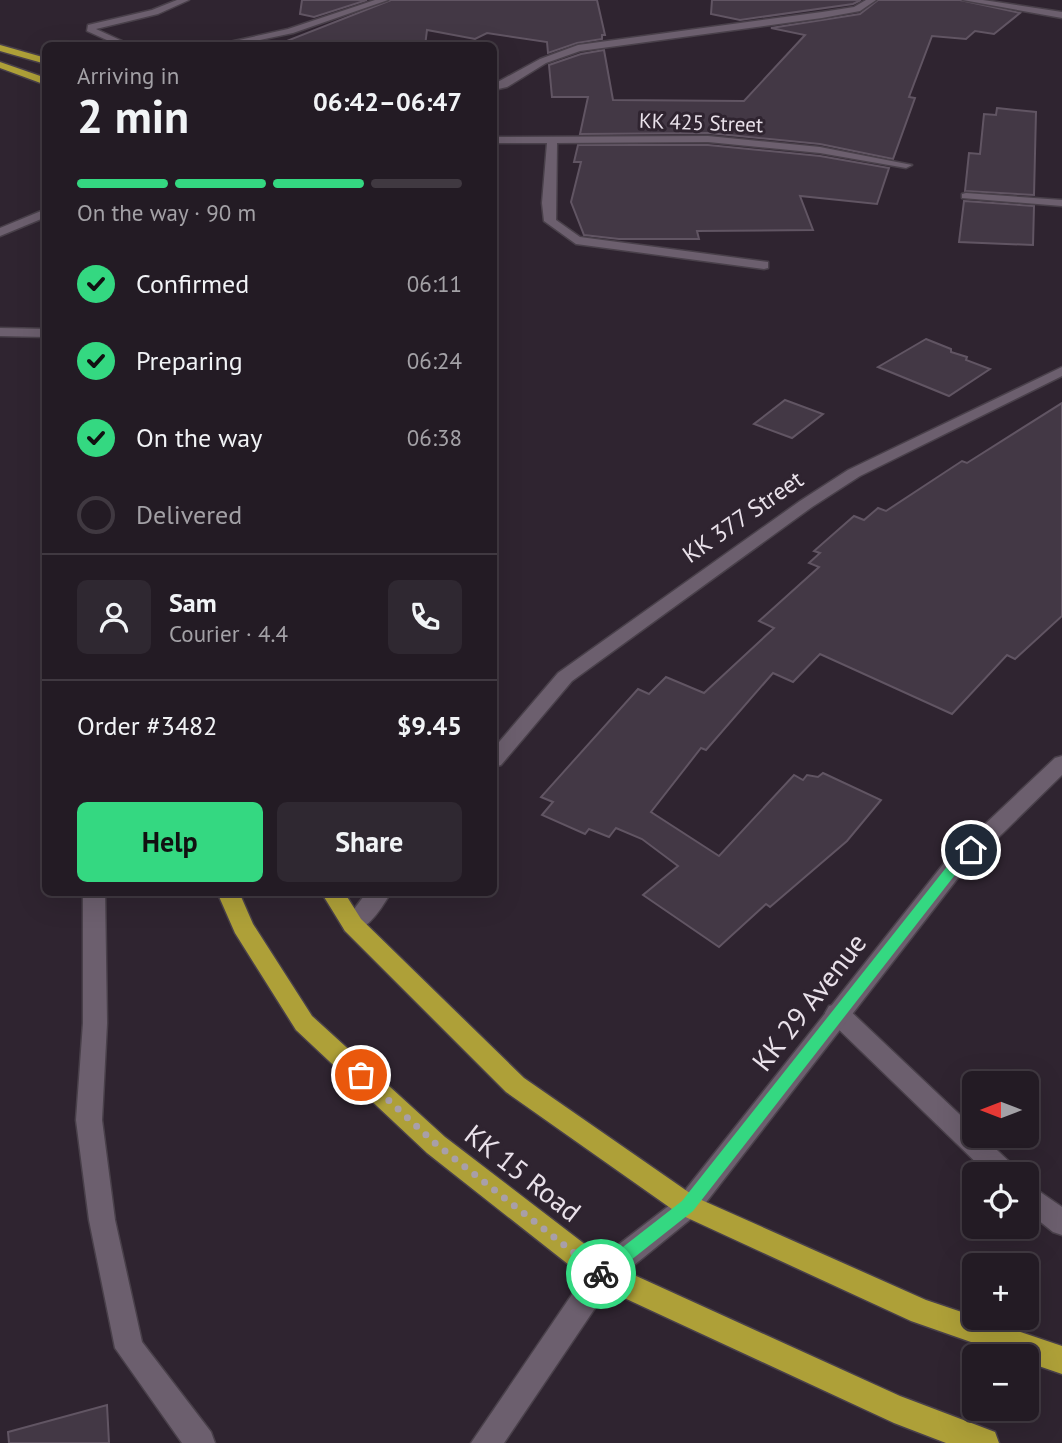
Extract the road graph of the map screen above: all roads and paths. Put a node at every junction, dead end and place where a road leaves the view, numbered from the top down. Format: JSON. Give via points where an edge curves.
{"nodes":[{"id":1,"x":185,"y":0,"type":"edge"},
{"id":2,"x":384,"y":0,"type":"edge"},
{"id":3,"x":872,"y":0,"type":"edge"},
{"id":4,"x":967,"y":0,"type":"edge"},
{"id":5,"x":136,"y":4,"type":"dead end"},
{"id":6,"x":155,"y":12,"type":"junction"},
{"id":7,"x":1061,"y":14,"type":"edge"},
{"id":8,"x":119,"y":42,"type":"edge"},
{"id":9,"x":236,"y":42,"type":"edge"},
{"id":10,"x":0,"y":48,"type":"edge"},
{"id":11,"x":42,"y":60,"type":"edge"},
{"id":12,"x":0,"y":65,"type":"edge"},
{"id":13,"x":42,"y":80,"type":"edge"},
{"id":14,"x":497,"y":86,"type":"edge"},
{"id":15,"x":497,"y":140,"type":"edge"},
{"id":16,"x":552,"y":141,"type":"junction"},
{"id":17,"x":906,"y":165,"type":"dead end"},
{"id":18,"x":966,"y":195,"type":"dead end"},
{"id":19,"x":1062,"y":203,"type":"edge"},
{"id":20,"x":42,"y":214,"type":"edge"},
{"id":21,"x":1,"y":231,"type":"edge"},
{"id":22,"x":764,"y":265,"type":"dead end"},
{"id":23,"x":0,"y":332,"type":"edge"},
{"id":24,"x":42,"y":333,"type":"edge"},
{"id":25,"x":1062,"y":371,"type":"edge"},
{"id":26,"x":497,"y":756,"type":"edge"},
{"id":27,"x":1062,"y":764,"type":"edge"},
{"id":28,"x":94,"y":896,"type":"edge"},
{"id":29,"x":230,"y":896,"type":"edge"},
{"id":30,"x":335,"y":896,"type":"edge"},
{"id":31,"x":377,"y":896,"type":"edge"},
{"id":32,"x":353,"y":925,"type":"junction"},
{"id":33,"x":837,"y":1013,"type":"junction"},
{"id":34,"x":992,"y":1162,"type":"edge"},
{"id":35,"x":1039,"y":1205,"type":"edge"},
{"id":36,"x":688,"y":1206,"type":"junction"},
{"id":37,"x":1062,"y":1223,"type":"edge"},
{"id":38,"x":602,"y":1274,"type":"junction"},
{"id":39,"x":1062,"y":1360,"type":"edge"},
{"id":40,"x":200,"y":1443,"type":"edge"},
{"id":41,"x":486,"y":1443,"type":"edge"},
{"id":42,"x":985,"y":1443,"type":"edge"}],
"edges":[{"from":1,"to":6,"type":"street"},
{"from":2,"to":9,"type":"street","via":[[290,31]]},
{"from":3,"to":14,"type":"street","via":[[857,9],[822,15],[578,48]]},
{"from":4,"to":7,"type":"street"},
{"from":5,"to":6,"type":"street"},
{"from":6,"to":8,"type":"street","via":[[91,27]]},
{"from":10,"to":11,"type":"highway"},
{"from":12,"to":13,"type":"highway"},
{"from":15,"to":16,"type":"street","name":"KK 425 Street"},
{"from":16,"to":17,"type":"street","name":"KK 425 Street","via":[[708,139],[820,150]]},
{"from":16,"to":22,"type":"street","via":[[550,221],[576,240]]},
{"from":18,"to":19,"type":"street"},
{"from":20,"to":21,"type":"street"},
{"from":23,"to":24,"type":"street"},
{"from":25,"to":26,"type":"street","name":"KK 377 Street","via":[[854,473],[806,504],[565,677]]},
{"from":27,"to":33,"type":"street","name":"KK 29 Avenue","via":[[953,868]]},
{"from":28,"to":40,"type":"street","via":[[95,1023],[89,1120],[102,1220],[129,1348]]},
{"from":29,"to":38,"type":"highway","name":"KK 15 Road","via":[[243,928],[304,1023],[436,1144]]},
{"from":30,"to":32,"type":"highway"},
{"from":31,"to":32,"type":"street"},
{"from":32,"to":36,"type":"highway","via":[[515,1085]]},
{"from":33,"to":34,"type":"street"},
{"from":33,"to":36,"type":"street","name":"KK 29 Avenue"},
{"from":35,"to":37,"type":"street"},
{"from":36,"to":38,"type":"street","name":"KK 29 Avenue"},
{"from":36,"to":39,"type":"highway","via":[[921,1312]]},
{"from":38,"to":41,"type":"lane"},
{"from":38,"to":42,"type":"highway","name":"KK 15 Road","via":[[894,1408]]}]}
